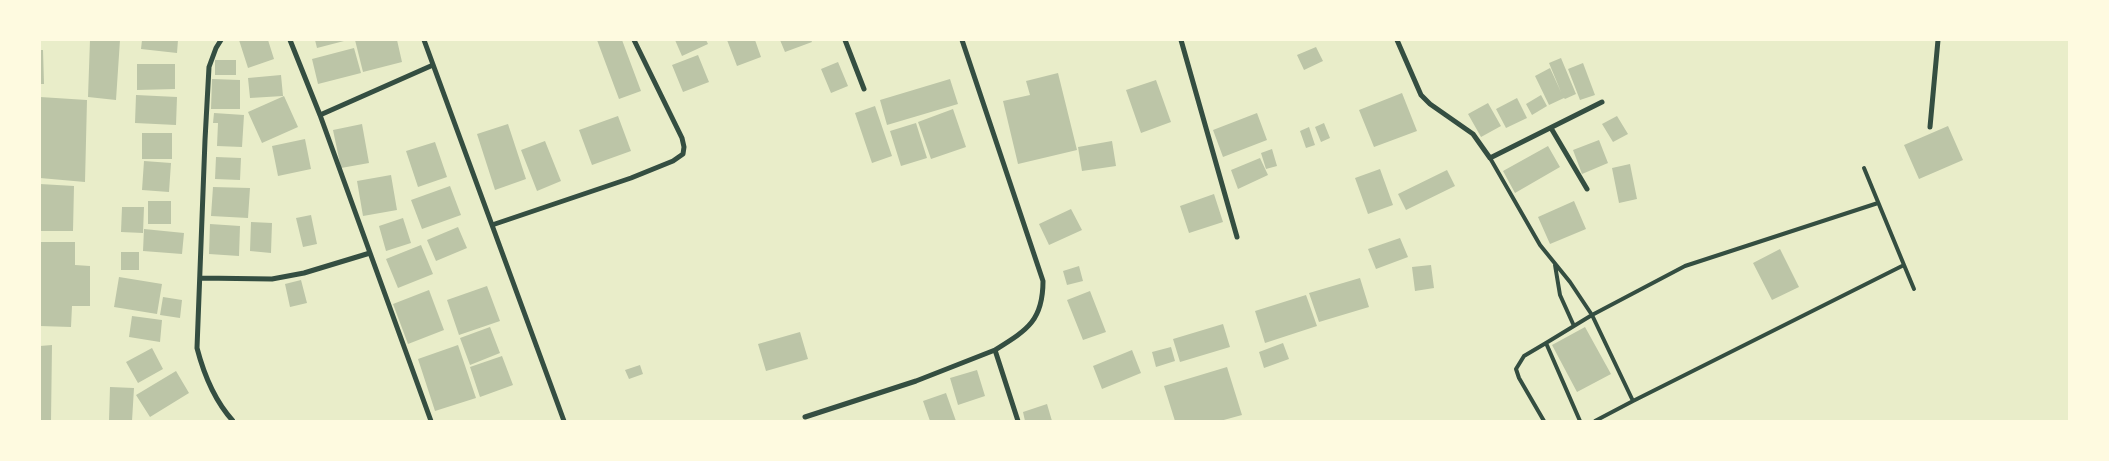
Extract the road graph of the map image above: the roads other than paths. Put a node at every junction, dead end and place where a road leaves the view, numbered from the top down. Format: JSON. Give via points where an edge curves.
{"nodes":[{"id":1,"x":221,"y":40,"type":"edge"},
{"id":2,"x":290,"y":40,"type":"edge"},
{"id":3,"x":424,"y":40,"type":"edge"},
{"id":4,"x":634,"y":40,"type":"edge"},
{"id":5,"x":845,"y":40,"type":"edge"},
{"id":6,"x":962,"y":40,"type":"edge"},
{"id":7,"x":1182,"y":40,"type":"edge"},
{"id":8,"x":1397,"y":40,"type":"edge"},
{"id":9,"x":1938,"y":40,"type":"edge"},
{"id":10,"x":433,"y":64,"type":"junction"},
{"id":11,"x":864,"y":89,"type":"dead end"},
{"id":12,"x":1602,"y":102,"type":"dead end"},
{"id":13,"x":320,"y":115,"type":"junction"},
{"id":14,"x":1930,"y":127,"type":"dead end"},
{"id":15,"x":1552,"y":128,"type":"junction"},
{"id":16,"x":1490,"y":158,"type":"junction"},
{"id":17,"x":1864,"y":168,"type":"dead end"},
{"id":18,"x":1587,"y":189,"type":"dead end"},
{"id":19,"x":1878,"y":203,"type":"junction"},
{"id":20,"x":492,"y":225,"type":"junction"},
{"id":21,"x":1237,"y":237,"type":"dead end"},
{"id":22,"x":370,"y":253,"type":"junction"},
{"id":23,"x":1555,"y":265,"type":"junction"},
{"id":24,"x":1904,"y":265,"type":"junction"},
{"id":25,"x":201,"y":278,"type":"junction"},
{"id":26,"x":1914,"y":289,"type":"dead end"},
{"id":27,"x":1592,"y":315,"type":"junction"},
{"id":28,"x":1574,"y":326,"type":"junction"},
{"id":29,"x":1546,"y":342,"type":"junction"},
{"id":30,"x":995,"y":350,"type":"junction"},
{"id":31,"x":1632,"y":401,"type":"junction"},
{"id":32,"x":805,"y":417,"type":"dead end"},
{"id":33,"x":233,"y":421,"type":"edge"},
{"id":34,"x":431,"y":421,"type":"edge"},
{"id":35,"x":564,"y":421,"type":"edge"},
{"id":36,"x":1018,"y":421,"type":"edge"},
{"id":37,"x":1544,"y":421,"type":"edge"},
{"id":38,"x":1580,"y":421,"type":"edge"},
{"id":39,"x":1594,"y":421,"type":"edge"}],
"edges":[{"from":1,"to":25,"type":"street","via":[[209,67]]},
{"from":2,"to":13,"type":"street"},
{"from":3,"to":10,"type":"street"},
{"from":4,"to":20,"type":"street","via":[[682,138],[683,154],[674,161],[631,178]]},
{"from":5,"to":11,"type":"street"},
{"from":6,"to":30,"type":"street","via":[[1043,281],[1043,299],[1025,331]]},
{"from":7,"to":21,"type":"street"},
{"from":8,"to":16,"type":"street","via":[[1421,96],[1472,134]]},
{"from":9,"to":14,"type":"street"},
{"from":10,"to":13,"type":"street"},
{"from":10,"to":20,"type":"street"},
{"from":12,"to":15,"type":"street"},
{"from":13,"to":22,"type":"street"},
{"from":15,"to":16,"type":"street"},
{"from":15,"to":18,"type":"street"},
{"from":16,"to":23,"type":"lane"},
{"from":17,"to":19,"type":"lane"},
{"from":19,"to":24,"type":"lane"},
{"from":19,"to":27,"type":"lane","via":[[1685,266]]},
{"from":20,"to":35,"type":"street"},
{"from":22,"to":25,"type":"street","via":[[272,279]]},
{"from":22,"to":34,"type":"street"},
{"from":23,"to":27,"type":"lane"},
{"from":23,"to":28,"type":"lane","via":[[1560,294]]},
{"from":24,"to":26,"type":"lane"},
{"from":24,"to":31,"type":"lane"},
{"from":25,"to":33,"type":"street","via":[[198,348],[214,397]]},
{"from":27,"to":28,"type":"lane"},
{"from":27,"to":31,"type":"lane"},
{"from":28,"to":29,"type":"lane"},
{"from":29,"to":37,"type":"lane","via":[[1524,356],[1516,369]]},
{"from":29,"to":38,"type":"lane"},
{"from":30,"to":32,"type":"street","via":[[916,382]]},
{"from":30,"to":36,"type":"street"},
{"from":31,"to":39,"type":"lane"}]}
